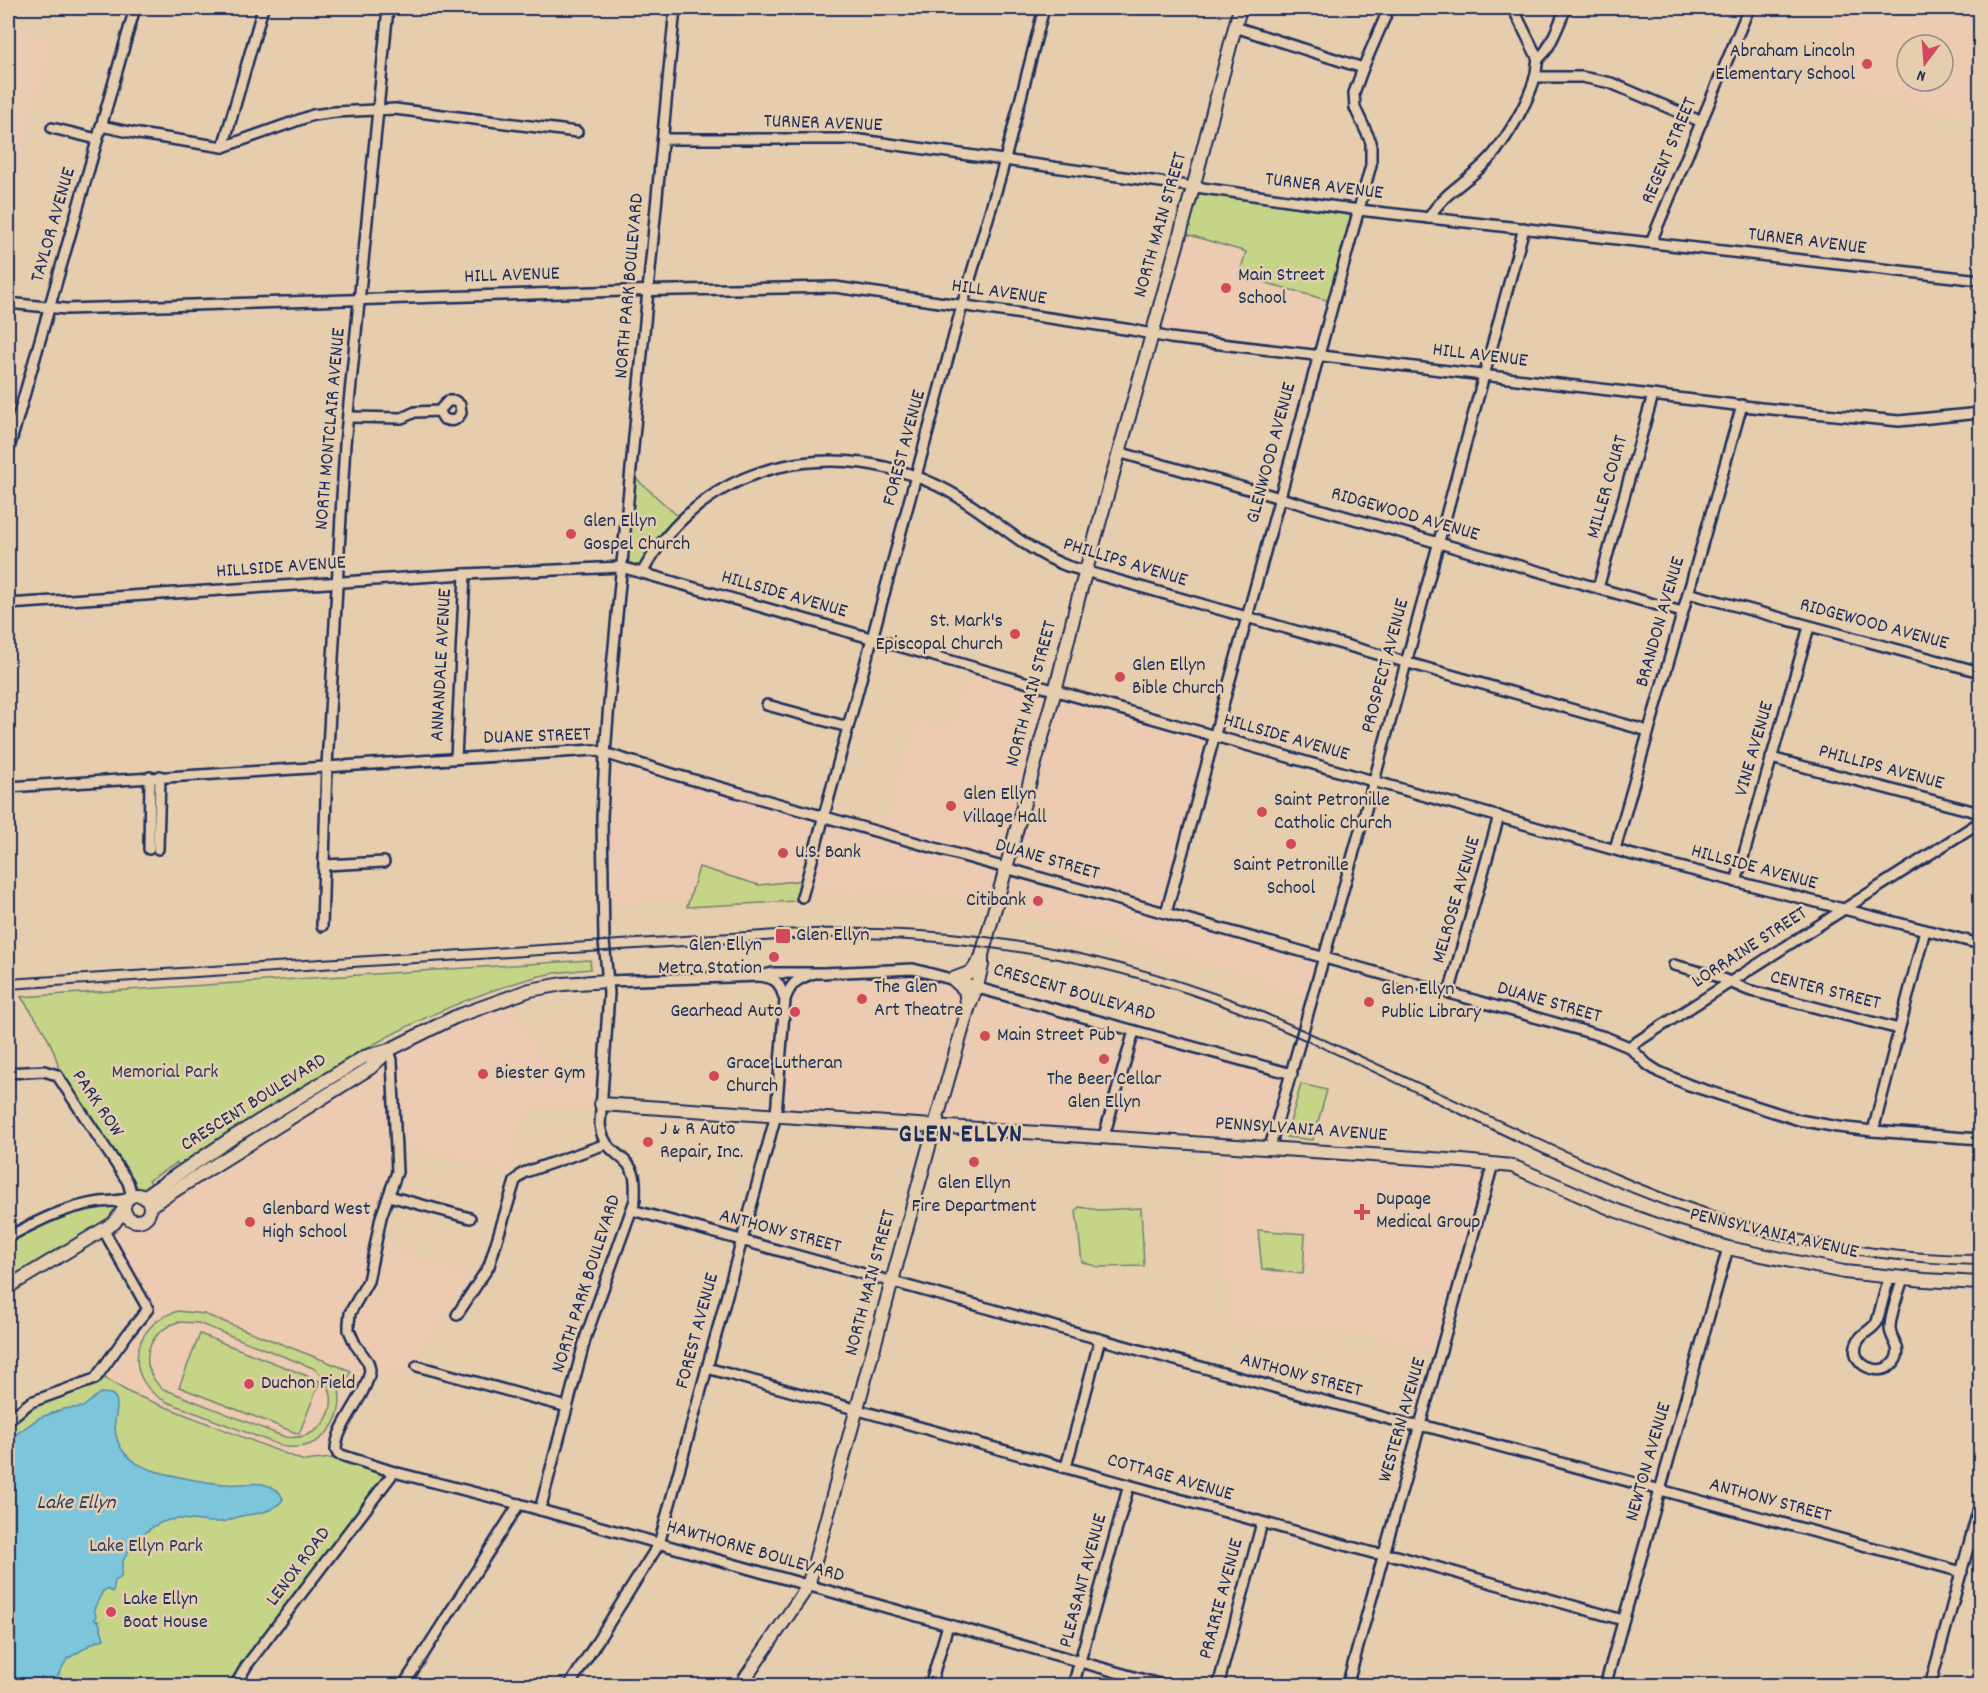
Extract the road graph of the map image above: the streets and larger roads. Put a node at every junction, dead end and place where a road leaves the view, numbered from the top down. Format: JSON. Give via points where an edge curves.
{"nodes":[{"id":1,"x":135,"y":8,"type":"edge"},
{"id":2,"x":263,"y":8,"type":"edge"},
{"id":3,"x":388,"y":8,"type":"edge"},
{"id":4,"x":675,"y":8,"type":"edge"},
{"id":5,"x":1044,"y":8,"type":"edge"},
{"id":6,"x":1240,"y":8,"type":"edge"},
{"id":7,"x":1389,"y":8,"type":"edge"},
{"id":8,"x":1513,"y":8,"type":"edge"},
{"id":9,"x":1566,"y":8,"type":"edge"},
{"id":10,"x":1749,"y":8,"type":"edge"},
{"id":11,"x":1235,"y":27,"type":"junction"},
{"id":12,"x":1538,"y":59,"type":"junction"},
{"id":13,"x":1363,"y":68,"type":"junction"},
{"id":14,"x":1535,"y":77,"type":"junction"},
{"id":15,"x":378,"y":110,"type":"junction"},
{"id":16,"x":1702,"y":122,"type":"junction"},
{"id":17,"x":101,"y":126,"type":"junction"},
{"id":18,"x":52,"y":128,"type":"dead end"},
{"id":19,"x":577,"y":132,"type":"dead end"},
{"id":20,"x":97,"y":139,"type":"junction"},
{"id":21,"x":663,"y":139,"type":"junction"},
{"id":22,"x":223,"y":147,"type":"junction"},
{"id":23,"x":1004,"y":161,"type":"junction"},
{"id":24,"x":1193,"y":188,"type":"junction"},
{"id":25,"x":1359,"y":210,"type":"junction"},
{"id":26,"x":1429,"y":219,"type":"junction"},
{"id":27,"x":1524,"y":228,"type":"junction"},
{"id":28,"x":1652,"y":242,"type":"junction"},
{"id":29,"x":1980,"y":280,"type":"edge"},
{"id":30,"x":648,"y":291,"type":"junction"},
{"id":31,"x":360,"y":299,"type":"junction"},
{"id":32,"x":8,"y":303,"type":"edge"},
{"id":33,"x":962,"y":306,"type":"junction"},
{"id":34,"x":49,"y":308,"type":"junction"},
{"id":35,"x":1151,"y":334,"type":"junction"},
{"id":36,"x":1317,"y":355,"type":"junction"},
{"id":37,"x":1484,"y":375,"type":"junction"},
{"id":38,"x":1653,"y":395,"type":"junction"},
{"id":39,"x":1742,"y":405,"type":"junction"},
{"id":40,"x":439,"y":411,"type":"dead end"},
{"id":41,"x":1980,"y":413,"type":"edge"},
{"id":42,"x":349,"y":417,"type":"junction"},
{"id":43,"x":1118,"y":452,"type":"junction"},
{"id":44,"x":8,"y":453,"type":"edge"},
{"id":45,"x":916,"y":476,"type":"junction"},
{"id":46,"x":1279,"y":498,"type":"junction"},
{"id":47,"x":1438,"y":543,"type":"junction"},
{"id":48,"x":621,"y":567,"type":"junction"},
{"id":49,"x":1085,"y":571,"type":"junction"},
{"id":50,"x":642,"y":573,"type":"junction"},
{"id":51,"x":465,"y":574,"type":"junction"},
{"id":52,"x":337,"y":582,"type":"junction"},
{"id":53,"x":1598,"y":588,"type":"junction"},
{"id":54,"x":1688,"y":593,"type":"junction"},
{"id":55,"x":8,"y":604,"type":"edge"},
{"id":56,"x":1683,"y":612,"type":"junction"},
{"id":57,"x":1246,"y":617,"type":"junction"},
{"id":58,"x":1809,"y":627,"type":"junction"},
{"id":59,"x":872,"y":639,"type":"junction"},
{"id":60,"x":1406,"y":663,"type":"junction"},
{"id":61,"x":1980,"y":672,"type":"edge"},
{"id":62,"x":1055,"y":691,"type":"junction"},
{"id":63,"x":767,"y":705,"type":"dead end"},
{"id":64,"x":848,"y":727,"type":"junction"},
{"id":65,"x":1648,"y":731,"type":"junction"},
{"id":66,"x":1216,"y":736,"type":"junction"},
{"id":67,"x":604,"y":754,"type":"junction"},
{"id":68,"x":456,"y":758,"type":"junction"},
{"id":69,"x":1771,"y":758,"type":"junction"},
{"id":70,"x":327,"y":766,"type":"junction"},
{"id":71,"x":155,"y":776,"type":"junction"},
{"id":72,"x":1374,"y":781,"type":"junction"},
{"id":73,"x":8,"y":787,"type":"edge"},
{"id":74,"x":1980,"y":813,"type":"edge"},
{"id":75,"x":824,"y":816,"type":"junction"},
{"id":76,"x":1499,"y":816,"type":"junction"},
{"id":77,"x":1980,"y":822,"type":"edge"},
{"id":78,"x":154,"y":849,"type":"dead end"},
{"id":79,"x":1615,"y":849,"type":"junction"},
{"id":80,"x":384,"y":862,"type":"dead end"},
{"id":81,"x":325,"y":866,"type":"junction"},
{"id":82,"x":1006,"y":868,"type":"junction"},
{"id":83,"x":1736,"y":882,"type":"junction"},
{"id":84,"x":801,"y":897,"type":"dead end"},
{"id":85,"x":1842,"y":910,"type":"junction"},
{"id":86,"x":1166,"y":913,"type":"junction"},
{"id":87,"x":322,"y":926,"type":"dead end"},
{"id":88,"x":1925,"y":930,"type":"junction"},
{"id":89,"x":1980,"y":944,"type":"edge"},
{"id":90,"x":982,"y":956,"type":"junction"},
{"id":91,"x":1325,"y":958,"type":"junction"},
{"id":92,"x":1674,"y":965,"type":"dead end"},
{"id":93,"x":824,"y":973,"type":"junction"},
{"id":94,"x":760,"y":976,"type":"junction"},
{"id":95,"x":953,"y":979,"type":"junction"},
{"id":96,"x":607,"y":981,"type":"junction"},
{"id":97,"x":1731,"y":983,"type":"junction"},
{"id":98,"x":977,"y":986,"type":"junction"},
{"id":99,"x":1449,"y":993,"type":"junction"},
{"id":100,"x":785,"y":1000,"type":"junction"},
{"id":101,"x":968,"y":1009,"type":"junction"},
{"id":102,"x":1899,"y":1029,"type":"junction"},
{"id":103,"x":1134,"y":1031,"type":"junction"},
{"id":104,"x":1629,"y":1047,"type":"junction"},
{"id":105,"x":389,"y":1050,"type":"junction"},
{"id":106,"x":8,"y":1073,"type":"edge"},
{"id":107,"x":1292,"y":1074,"type":"junction"},
{"id":108,"x":602,"y":1104,"type":"junction"},
{"id":109,"x":776,"y":1115,"type":"junction"},
{"id":110,"x":935,"y":1125,"type":"junction"},
{"id":111,"x":1873,"y":1131,"type":"junction"},
{"id":112,"x":1104,"y":1136,"type":"junction"},
{"id":113,"x":1980,"y":1139,"type":"edge"},
{"id":114,"x":606,"y":1144,"type":"junction"},
{"id":115,"x":1270,"y":1147,"type":"junction"},
{"id":116,"x":1493,"y":1164,"type":"junction"},
{"id":117,"x":389,"y":1196,"type":"junction"},
{"id":118,"x":131,"y":1202,"type":"junction"},
{"id":119,"x":632,"y":1210,"type":"junction"},
{"id":120,"x":470,"y":1218,"type":"dead end"},
{"id":121,"x":132,"y":1220,"type":"junction"},
{"id":122,"x":109,"y":1226,"type":"junction"},
{"id":123,"x":8,"y":1237,"type":"edge"},
{"id":124,"x":742,"y":1240,"type":"junction"},
{"id":125,"x":1728,"y":1248,"type":"junction"},
{"id":126,"x":1889,"y":1277,"type":"junction"},
{"id":127,"x":1903,"y":1278,"type":"junction"},
{"id":128,"x":892,"y":1282,"type":"junction"},
{"id":129,"x":1980,"y":1283,"type":"edge"},
{"id":130,"x":8,"y":1287,"type":"edge"},
{"id":131,"x":457,"y":1315,"type":"dead end"},
{"id":132,"x":1100,"y":1339,"type":"junction"},
{"id":133,"x":417,"y":1365,"type":"dead end"},
{"id":134,"x":707,"y":1368,"type":"junction"},
{"id":135,"x":567,"y":1407,"type":"junction"},
{"id":136,"x":857,"y":1409,"type":"junction"},
{"id":137,"x":8,"y":1420,"type":"edge"},
{"id":138,"x":1420,"y":1426,"type":"junction"},
{"id":139,"x":1066,"y":1467,"type":"junction"},
{"id":140,"x":394,"y":1472,"type":"junction"},
{"id":141,"x":1129,"y":1485,"type":"junction"},
{"id":142,"x":1660,"y":1490,"type":"junction"},
{"id":143,"x":519,"y":1504,"type":"junction"},
{"id":144,"x":1980,"y":1504,"type":"edge"},
{"id":145,"x":540,"y":1510,"type":"junction"},
{"id":146,"x":1262,"y":1523,"type":"junction"},
{"id":147,"x":659,"y":1544,"type":"junction"},
{"id":148,"x":1384,"y":1554,"type":"junction"},
{"id":149,"x":1962,"y":1572,"type":"junction"},
{"id":150,"x":808,"y":1586,"type":"junction"},
{"id":151,"x":1623,"y":1620,"type":"junction"},
{"id":152,"x":948,"y":1625,"type":"junction"},
{"id":153,"x":1081,"y":1662,"type":"junction"},
{"id":154,"x":236,"y":1683,"type":"edge"},
{"id":155,"x":1608,"y":1685,"type":"edge"},
{"id":156,"x":249,"y":1686,"type":"edge"},
{"id":157,"x":403,"y":1686,"type":"edge"},
{"id":158,"x":569,"y":1686,"type":"edge"},
{"id":159,"x":740,"y":1686,"type":"edge"},
{"id":160,"x":930,"y":1686,"type":"edge"},
{"id":161,"x":1073,"y":1686,"type":"edge"},
{"id":162,"x":1166,"y":1686,"type":"edge"},
{"id":163,"x":1218,"y":1686,"type":"edge"},
{"id":164,"x":1347,"y":1686,"type":"edge"},
{"id":165,"x":1930,"y":1686,"type":"edge"}],
"edges":[{"from":1,"to":17,"type":"street","name":"TAYLOR AVENUE"},
{"from":2,"to":22,"type":"street"},
{"from":3,"to":15,"type":"street","name":"NORTH MONTCLAIR AVENUE"},
{"from":4,"to":21,"type":"street","name":"NORTH PARK BOULEVARD"},
{"from":5,"to":23,"type":"street","name":"FOREST AVENUE"},
{"from":6,"to":11,"type":"street","name":"NORTH MAIN STREET"},
{"from":7,"to":13,"type":"street","name":"GLENWOOD AVENUE"},
{"from":8,"to":12,"type":"street"},
{"from":9,"to":12,"type":"street","via":[[1546,51]]},
{"from":10,"to":16,"type":"street","name":"REGENT STREET"},
{"from":11,"to":13,"type":"street"},
{"from":11,"to":24,"type":"street","name":"NORTH MAIN STREET"},
{"from":12,"to":14,"type":"street"},
{"from":13,"to":25,"type":"street","name":"GLENWOOD AVENUE","via":[[1354,93],[1355,108],[1368,132],[1372,152]]},
{"from":14,"to":16,"type":"street","via":[[1582,77],[1611,83]]},
{"from":14,"to":26,"type":"street","via":[[1495,152],[1436,206]]},
{"from":15,"to":19,"type":"street"},
{"from":15,"to":22,"type":"street","via":[[314,115]]},
{"from":15,"to":31,"type":"street","name":"NORTH MONTCLAIR AVENUE"},
{"from":16,"to":28,"type":"street","name":"REGENT STREET"},
{"from":17,"to":20,"type":"street","name":"TAYLOR AVENUE"},
{"from":17,"to":22,"type":"street"},
{"from":18,"to":20,"type":"street"},
{"from":20,"to":34,"type":"street","name":"TAYLOR AVENUE"},
{"from":21,"to":23,"type":"street","name":"TURNER AVENUE","via":[[854,139]]},
{"from":21,"to":30,"type":"street","name":"NORTH PARK BOULEVARD"},
{"from":23,"to":24,"type":"street","name":"TURNER AVENUE"},
{"from":23,"to":33,"type":"street","name":"FOREST AVENUE"},
{"from":24,"to":25,"type":"street","name":"TURNER AVENUE"},
{"from":24,"to":35,"type":"street","name":"NORTH MAIN STREET"},
{"from":25,"to":26,"type":"street","name":"TURNER AVENUE"},
{"from":25,"to":36,"type":"street","name":"GLENWOOD AVENUE"},
{"from":26,"to":27,"type":"street","name":"TURNER AVENUE"},
{"from":27,"to":28,"type":"street","name":"TURNER AVENUE"},
{"from":27,"to":37,"type":"street","name":"PROSPECT AVENUE"},
{"from":28,"to":29,"type":"street","name":"TURNER AVENUE"},
{"from":30,"to":31,"type":"street","name":"HILL AVENUE"},
{"from":30,"to":33,"type":"street","name":"HILL AVENUE","via":[[835,287]]},
{"from":30,"to":48,"type":"street","name":"NORTH PARK BOULEVARD"},
{"from":31,"to":34,"type":"street","name":"HILL AVENUE"},
{"from":31,"to":42,"type":"street","name":"NORTH MONTCLAIR AVENUE"},
{"from":32,"to":34,"type":"street","name":"HILL AVENUE"},
{"from":33,"to":35,"type":"street","name":"HILL AVENUE"},
{"from":33,"to":45,"type":"street","name":"FOREST AVENUE"},
{"from":34,"to":44,"type":"street","name":"TAYLOR AVENUE"},
{"from":35,"to":36,"type":"street","name":"HILL AVENUE"},
{"from":35,"to":43,"type":"street","name":"NORTH MAIN STREET"},
{"from":36,"to":37,"type":"street","name":"HILL AVENUE"},
{"from":36,"to":46,"type":"street","name":"GLENWOOD AVENUE"},
{"from":37,"to":38,"type":"street","name":"HILL AVENUE"},
{"from":37,"to":47,"type":"street","name":"PROSPECT AVENUE"},
{"from":38,"to":39,"type":"street","name":"HILL AVENUE"},
{"from":38,"to":53,"type":"street","name":"MILLER COURT"},
{"from":39,"to":41,"type":"street","name":"HILL AVENUE","via":[[1899,421]]},
{"from":39,"to":54,"type":"street","name":"BRANDON AVENUE"},
{"from":40,"to":42,"type":"street","via":[[414,412],[402,418]]},
{"from":42,"to":52,"type":"street","name":"NORTH MONTCLAIR AVENUE"},
{"from":43,"to":46,"type":"street","name":"RIDGEWOOD AVENUE"},
{"from":43,"to":49,"type":"street","name":"NORTH MAIN STREET"},
{"from":45,"to":49,"type":"street","name":"PHILLIPS AVENUE","via":[[963,500],[1042,555]]},
{"from":45,"to":50,"type":"street","name":"PHILLIPS AVENUE","via":[[840,461],[800,462],[758,472],[729,485],[693,509],[653,552]]},
{"from":45,"to":59,"type":"street","name":"FOREST AVENUE"},
{"from":46,"to":47,"type":"street","name":"RIDGEWOOD AVENUE"},
{"from":46,"to":57,"type":"street","name":"GLENWOOD AVENUE"},
{"from":47,"to":53,"type":"street","name":"RIDGEWOOD AVENUE"},
{"from":47,"to":60,"type":"street","name":"PROSPECT AVENUE"},
{"from":48,"to":50,"type":"street","name":"HILLSIDE AVENUE"},
{"from":48,"to":51,"type":"street","name":"HILLSIDE AVENUE"},
{"from":48,"to":67,"type":"street","name":"NORTH PARK BOULEVARD"},
{"from":49,"to":57,"type":"street","name":"PHILLIPS AVENUE"},
{"from":49,"to":62,"type":"street","name":"NORTH MAIN STREET"},
{"from":50,"to":59,"type":"street","name":"HILLSIDE AVENUE"},
{"from":51,"to":52,"type":"street","name":"HILLSIDE AVENUE"},
{"from":51,"to":68,"type":"street","name":"ANNANDALE AVENUE"},
{"from":52,"to":55,"type":"street","name":"HILLSIDE AVENUE"},
{"from":52,"to":70,"type":"street","name":"NORTH MONTCLAIR AVENUE"},
{"from":53,"to":56,"type":"street","name":"RIDGEWOOD AVENUE"},
{"from":54,"to":56,"type":"street","name":"BRANDON AVENUE"},
{"from":54,"to":58,"type":"street","name":"RIDGEWOOD AVENUE"},
{"from":56,"to":65,"type":"street","name":"BRANDON AVENUE"},
{"from":57,"to":60,"type":"street","name":"PHILLIPS AVENUE"},
{"from":57,"to":66,"type":"street","name":"GLENWOOD AVENUE"},
{"from":58,"to":61,"type":"street","name":"RIDGEWOOD AVENUE"},
{"from":58,"to":69,"type":"street","name":"VINE AVENUE"},
{"from":59,"to":62,"type":"street","name":"HILLSIDE AVENUE"},
{"from":59,"to":64,"type":"street","name":"FOREST AVENUE"},
{"from":60,"to":65,"type":"street","name":"PHILLIPS AVENUE"},
{"from":60,"to":72,"type":"street","name":"PROSPECT AVENUE"},
{"from":62,"to":66,"type":"street","name":"HILLSIDE AVENUE"},
{"from":62,"to":82,"type":"street","name":"NORTH MAIN STREET"},
{"from":63,"to":64,"type":"street"},
{"from":64,"to":75,"type":"street","name":"FOREST AVENUE"},
{"from":65,"to":79,"type":"street","name":"BRANDON AVENUE"},
{"from":66,"to":72,"type":"street","name":"HILLSIDE AVENUE"},
{"from":66,"to":86,"type":"street","name":"GLENWOOD AVENUE"},
{"from":67,"to":68,"type":"street","name":"DUANE STREET","via":[[594,750]]},
{"from":67,"to":75,"type":"street","name":"DUANE STREET"},
{"from":67,"to":96,"type":"street","via":[[603,909]]},
{"from":68,"to":70,"type":"street","name":"DUANE STREET"},
{"from":69,"to":74,"type":"street","name":"PHILLIPS AVENUE"},
{"from":69,"to":83,"type":"street","name":"VINE AVENUE"},
{"from":70,"to":71,"type":"street","name":"DUANE STREET"},
{"from":70,"to":81,"type":"street","name":"NORTH MONTCLAIR AVENUE"},
{"from":71,"to":73,"type":"street","name":"DUANE STREET"},
{"from":71,"to":78,"type":"street"},
{"from":72,"to":76,"type":"street","name":"HILLSIDE AVENUE"},
{"from":72,"to":91,"type":"street","name":"PROSPECT AVENUE"},
{"from":75,"to":82,"type":"street","name":"DUANE STREET"},
{"from":75,"to":84,"type":"street","name":"FOREST AVENUE"},
{"from":76,"to":79,"type":"street","name":"HILLSIDE AVENUE"},
{"from":76,"to":99,"type":"street","name":"MELROSE AVENUE"},
{"from":77,"to":85,"type":"street","name":"LORRAINE STREET"},
{"from":79,"to":83,"type":"street","name":"HILLSIDE AVENUE"},
{"from":80,"to":81,"type":"street"},
{"from":81,"to":87,"type":"street","name":"NORTH MONTCLAIR AVENUE"},
{"from":82,"to":86,"type":"street","name":"DUANE STREET"},
{"from":82,"to":90,"type":"street","name":"NORTH MAIN STREET"},
{"from":83,"to":85,"type":"street","name":"HILLSIDE AVENUE"},
{"from":85,"to":88,"type":"street","name":"HILLSIDE AVENUE"},
{"from":85,"to":97,"type":"street","name":"LORRAINE STREET"},
{"from":86,"to":91,"type":"street","name":"DUANE STREET"},
{"from":88,"to":89,"type":"street","name":"HILLSIDE AVENUE"},
{"from":88,"to":102,"type":"street"},
{"from":90,"to":95,"type":"street","via":[[972,972]]},
{"from":90,"to":98,"type":"street","name":"NORTH MAIN STREET"},
{"from":91,"to":99,"type":"street","name":"DUANE STREET"},
{"from":91,"to":107,"type":"street","name":"PROSPECT AVENUE"},
{"from":92,"to":97,"type":"street","name":"CENTER STREET"},
{"from":93,"to":94,"type":"street","name":"CRESCENT BOULEVARD"},
{"from":93,"to":95,"type":"street","name":"CRESCENT BOULEVARD","via":[[913,969]]},
{"from":93,"to":100,"type":"street","via":[[794,981]]},
{"from":94,"to":96,"type":"street","name":"CRESCENT BOULEVARD"},
{"from":94,"to":100,"type":"street","via":[[778,982]]},
{"from":95,"to":98,"type":"street","name":"CRESCENT BOULEVARD"},
{"from":95,"to":101,"type":"street","via":[[965,990]]},
{"from":96,"to":105,"type":"street","name":"CRESCENT BOULEVARD","via":[[530,990],[455,1017]]},
{"from":96,"to":108,"type":"street"},
{"from":97,"to":102,"type":"street","name":"CENTER STREET"},
{"from":97,"to":104,"type":"street","name":"LORRAINE STREET"},
{"from":98,"to":101,"type":"street","name":"NORTH MAIN STREET"},
{"from":98,"to":103,"type":"street","name":"CRESCENT BOULEVARD"},
{"from":99,"to":104,"type":"street","name":"DUANE STREET"},
{"from":100,"to":109,"type":"street","name":"FOREST AVENUE"},
{"from":101,"to":110,"type":"street","name":"NORTH MAIN STREET"},
{"from":102,"to":111,"type":"street"},
{"from":103,"to":107,"type":"street","name":"CRESCENT BOULEVARD"},
{"from":103,"to":112,"type":"street"},
{"from":104,"to":111,"type":"street","name":"DUANE STREET","via":[[1653,1069],[1689,1085],[1799,1120]]},
{"from":105,"to":117,"type":"street","via":[[397,1163]]},
{"from":105,"to":118,"type":"street","name":"CRESCENT BOULEVARD","via":[[370,1068]]},
{"from":106,"to":118,"type":"street","name":"PARK ROW","via":[[44,1071],[57,1075],[128,1182]]},
{"from":107,"to":115,"type":"street","name":"PROSPECT AVENUE"},
{"from":108,"to":109,"type":"street","name":"PENNSYLVANIA AVENUE"},
{"from":108,"to":114,"type":"street","via":[[601,1130]]},
{"from":109,"to":110,"type":"street","name":"PENNSYLVANIA AVENUE"},
{"from":109,"to":124,"type":"street","name":"FOREST AVENUE"},
{"from":110,"to":112,"type":"street","name":"PENNSYLVANIA AVENUE"},
{"from":110,"to":128,"type":"street","name":"NORTH MAIN STREET"},
{"from":111,"to":113,"type":"street","name":"DUANE STREET"},
{"from":112,"to":115,"type":"street","name":"PENNSYLVANIA AVENUE"},
{"from":114,"to":119,"type":"street","name":"NORTH PARK BOULEVARD","via":[[634,1176]]},
{"from":114,"to":131,"type":"street","via":[[523,1173],[515,1181],[489,1266]]},
{"from":115,"to":116,"type":"street","name":"PENNSYLVANIA AVENUE"},
{"from":116,"to":125,"type":"street","name":"PENNSYLVANIA AVENUE","via":[[1512,1166],[1612,1209]]},
{"from":116,"to":138,"type":"street","name":"WESTERN AVENUE"},
{"from":117,"to":120,"type":"street"},
{"from":117,"to":140,"type":"street","name":"HAWTHORNE BOULEVARD","via":[[368,1281],[350,1313],[349,1330],[368,1362],[369,1381],[338,1438],[336,1450],[343,1456]]},
{"from":118,"to":121,"type":"street","via":[[126,1214]]},
{"from":118,"to":121,"type":"street","via":[[150,1213],[145,1219]]},
{"from":118,"to":122,"type":"street","name":"CRESCENT BOULEVARD"},
{"from":118,"to":123,"type":"street","via":[[100,1201],[64,1209]]},
{"from":119,"to":124,"type":"street","name":"ANTHONY STREET"},
{"from":119,"to":135,"type":"street","name":"NORTH PARK BOULEVARD","via":[[586,1336]]},
{"from":121,"to":122,"type":"street","name":"CRESCENT BOULEVARD"},
{"from":122,"to":130,"type":"street","name":"CRESCENT BOULEVARD"},
{"from":122,"to":137,"type":"street","via":[[148,1309],[95,1379],[31,1402]]},
{"from":124,"to":128,"type":"street","name":"ANTHONY STREET"},
{"from":124,"to":134,"type":"street","name":"FOREST AVENUE"},
{"from":125,"to":126,"type":"street","name":"PENNSYLVANIA AVENUE"},
{"from":125,"to":142,"type":"street","name":"NEWTON AVENUE"},
{"from":126,"to":127,"type":"street","name":"PENNSYLVANIA AVENUE"},
{"from":126,"to":127,"type":"street","via":[[1877,1322],[1858,1340],[1855,1349],[1857,1358],[1872,1370],[1890,1366],[1896,1359],[1898,1349],[1890,1329]]},
{"from":127,"to":129,"type":"street","name":"PENNSYLVANIA AVENUE"},
{"from":128,"to":132,"type":"street","name":"ANTHONY STREET"},
{"from":128,"to":136,"type":"street","name":"NORTH MAIN STREET"},
{"from":132,"to":138,"type":"street","name":"ANTHONY STREET"},
{"from":132,"to":139,"type":"street"},
{"from":133,"to":135,"type":"street"},
{"from":134,"to":136,"type":"street","name":"COTTAGE AVENUE"},
{"from":134,"to":147,"type":"street","name":"FOREST AVENUE"},
{"from":135,"to":145,"type":"street","name":"NORTH PARK BOULEVARD"},
{"from":136,"to":139,"type":"street","name":"COTTAGE AVENUE"},
{"from":136,"to":150,"type":"street","name":"NORTH MAIN STREET"},
{"from":138,"to":142,"type":"street","name":"ANTHONY STREET"},
{"from":138,"to":148,"type":"street","name":"WESTERN AVENUE"},
{"from":139,"to":141,"type":"street","name":"COTTAGE AVENUE"},
{"from":140,"to":143,"type":"street","name":"HAWTHORNE BOULEVARD"},
{"from":140,"to":154,"type":"street","name":"LENOX ROAD"},
{"from":141,"to":146,"type":"street","name":"COTTAGE AVENUE"},
{"from":141,"to":153,"type":"street","name":"PLEASANT AVENUE"},
{"from":142,"to":149,"type":"street","name":"ANTHONY STREET"},
{"from":142,"to":151,"type":"street","name":"NEWTON AVENUE"},
{"from":143,"to":145,"type":"street","name":"HAWTHORNE BOULEVARD"},
{"from":143,"to":157,"type":"street"},
{"from":144,"to":149,"type":"street"},
{"from":145,"to":147,"type":"street","name":"HAWTHORNE BOULEVARD"},
{"from":146,"to":148,"type":"street","name":"COTTAGE AVENUE"},
{"from":146,"to":163,"type":"street","name":"PRAIRIE AVENUE"},
{"from":147,"to":150,"type":"street","name":"HAWTHORNE BOULEVARD"},
{"from":147,"to":158,"type":"street","name":"FOREST AVENUE"},
{"from":148,"to":151,"type":"street","name":"COTTAGE AVENUE"},
{"from":148,"to":164,"type":"street","name":"WESTERN AVENUE"},
{"from":149,"to":165,"type":"street"},
{"from":150,"to":152,"type":"street","name":"HAWTHORNE BOULEVARD"},
{"from":150,"to":159,"type":"street","name":"NORTH MAIN STREET"},
{"from":151,"to":155,"type":"street","name":"NEWTON AVENUE"},
{"from":152,"to":153,"type":"street","name":"HAWTHORNE BOULEVARD"},
{"from":152,"to":160,"type":"street"},
{"from":153,"to":161,"type":"street","name":"PLEASANT AVENUE"},
{"from":153,"to":162,"type":"street","name":"HAWTHORNE BOULEVARD"},
{"from":154,"to":156,"type":"street"}]}
